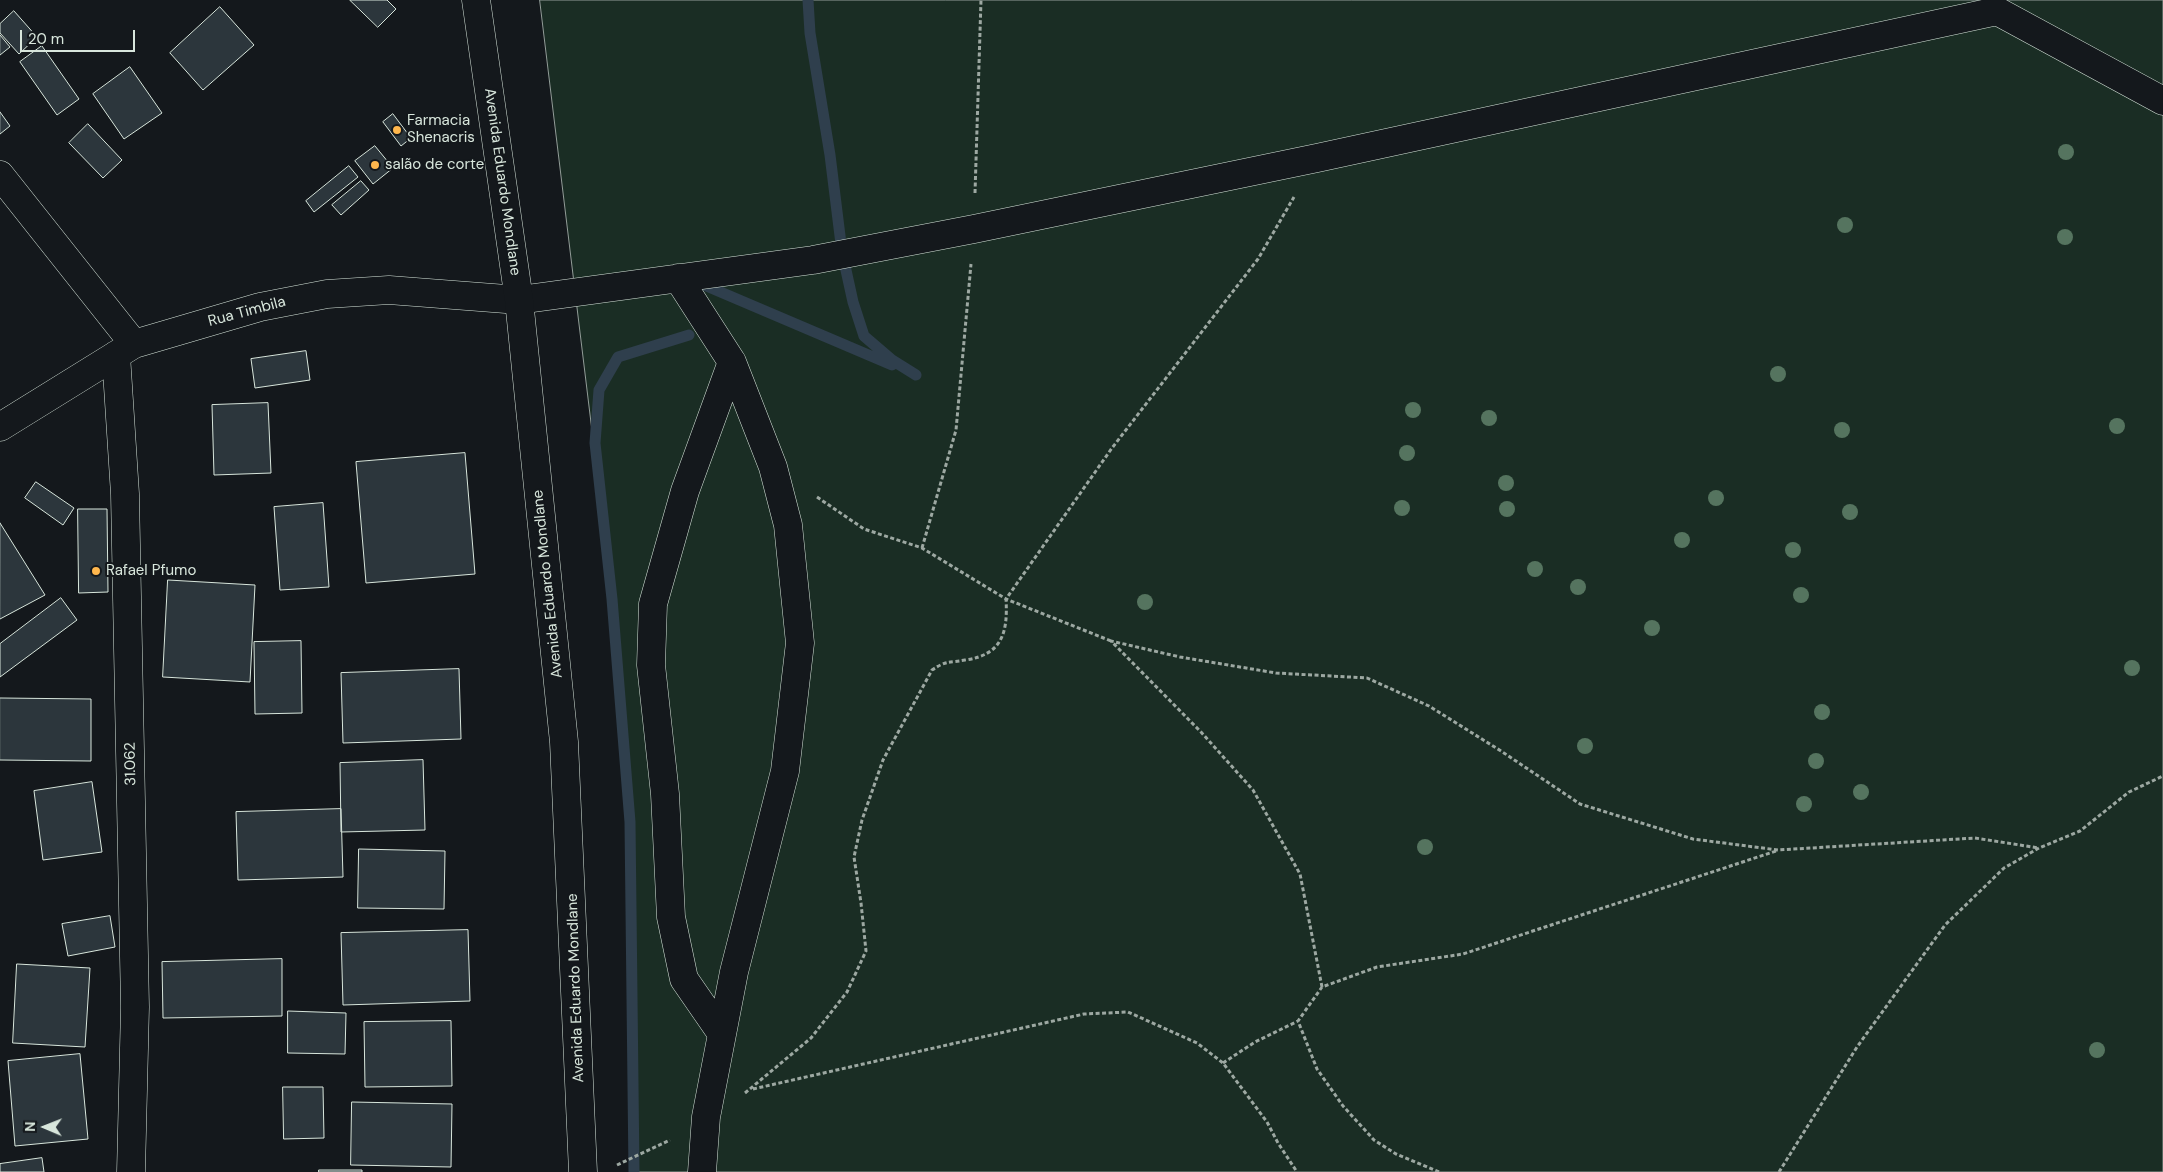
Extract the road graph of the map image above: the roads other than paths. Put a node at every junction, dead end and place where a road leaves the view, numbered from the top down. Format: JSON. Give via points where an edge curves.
{"nodes":[{"id":1,"x":476,"y":0,"type":"edge"},
{"id":2,"x":1996,"y":5,"type":"edge"},
{"id":3,"x":2163,"y":101,"type":"edge"},
{"id":4,"x":0,"y":176,"type":"edge"},
{"id":5,"x":678,"y":278,"type":"junction"},
{"id":6,"x":519,"y":300,"type":"junction"},
{"id":7,"x":125,"y":350,"type":"junction"},
{"id":8,"x":732,"y":362,"type":"junction"},
{"id":9,"x":0,"y":427,"type":"edge"},
{"id":10,"x":722,"y":1034,"type":"junction"},
{"id":11,"x":131,"y":1172,"type":"edge"},
{"id":12,"x":583,"y":1172,"type":"edge"},
{"id":13,"x":702,"y":1172,"type":"edge"}],
"edges":[{"from":1,"to":6,"type":"street","name":"Avenida Eduardo Mondlane"},
{"from":2,"to":3,"type":"street"},
{"from":2,"to":5,"type":"street","name":"Rua Timbila","via":[[1317,158],[813,260]]},
{"from":4,"to":7,"type":"street"},
{"from":5,"to":6,"type":"street","name":"Rua Timbila"},
{"from":5,"to":8,"type":"street"},
{"from":6,"to":7,"type":"street","name":"Rua Timbila","via":[[389,290],[327,294],[260,307]]},
{"from":6,"to":12,"type":"street","name":"Avenida Eduardo Mondlane","via":[[564,742]]},
{"from":7,"to":9,"type":"street","name":"Rua Timbila"},
{"from":7,"to":11,"type":"street","name":"31.062","via":[[135,987]]},
{"from":8,"to":10,"type":"street","via":[[773,467],[788,525],[800,643],[785,771],[734,972]]},
{"from":8,"to":10,"type":"street","via":[[685,491],[653,604],[651,665],[665,794],[671,917],[684,979]]},
{"from":10,"to":13,"type":"street","via":[[706,1117]]}]}
